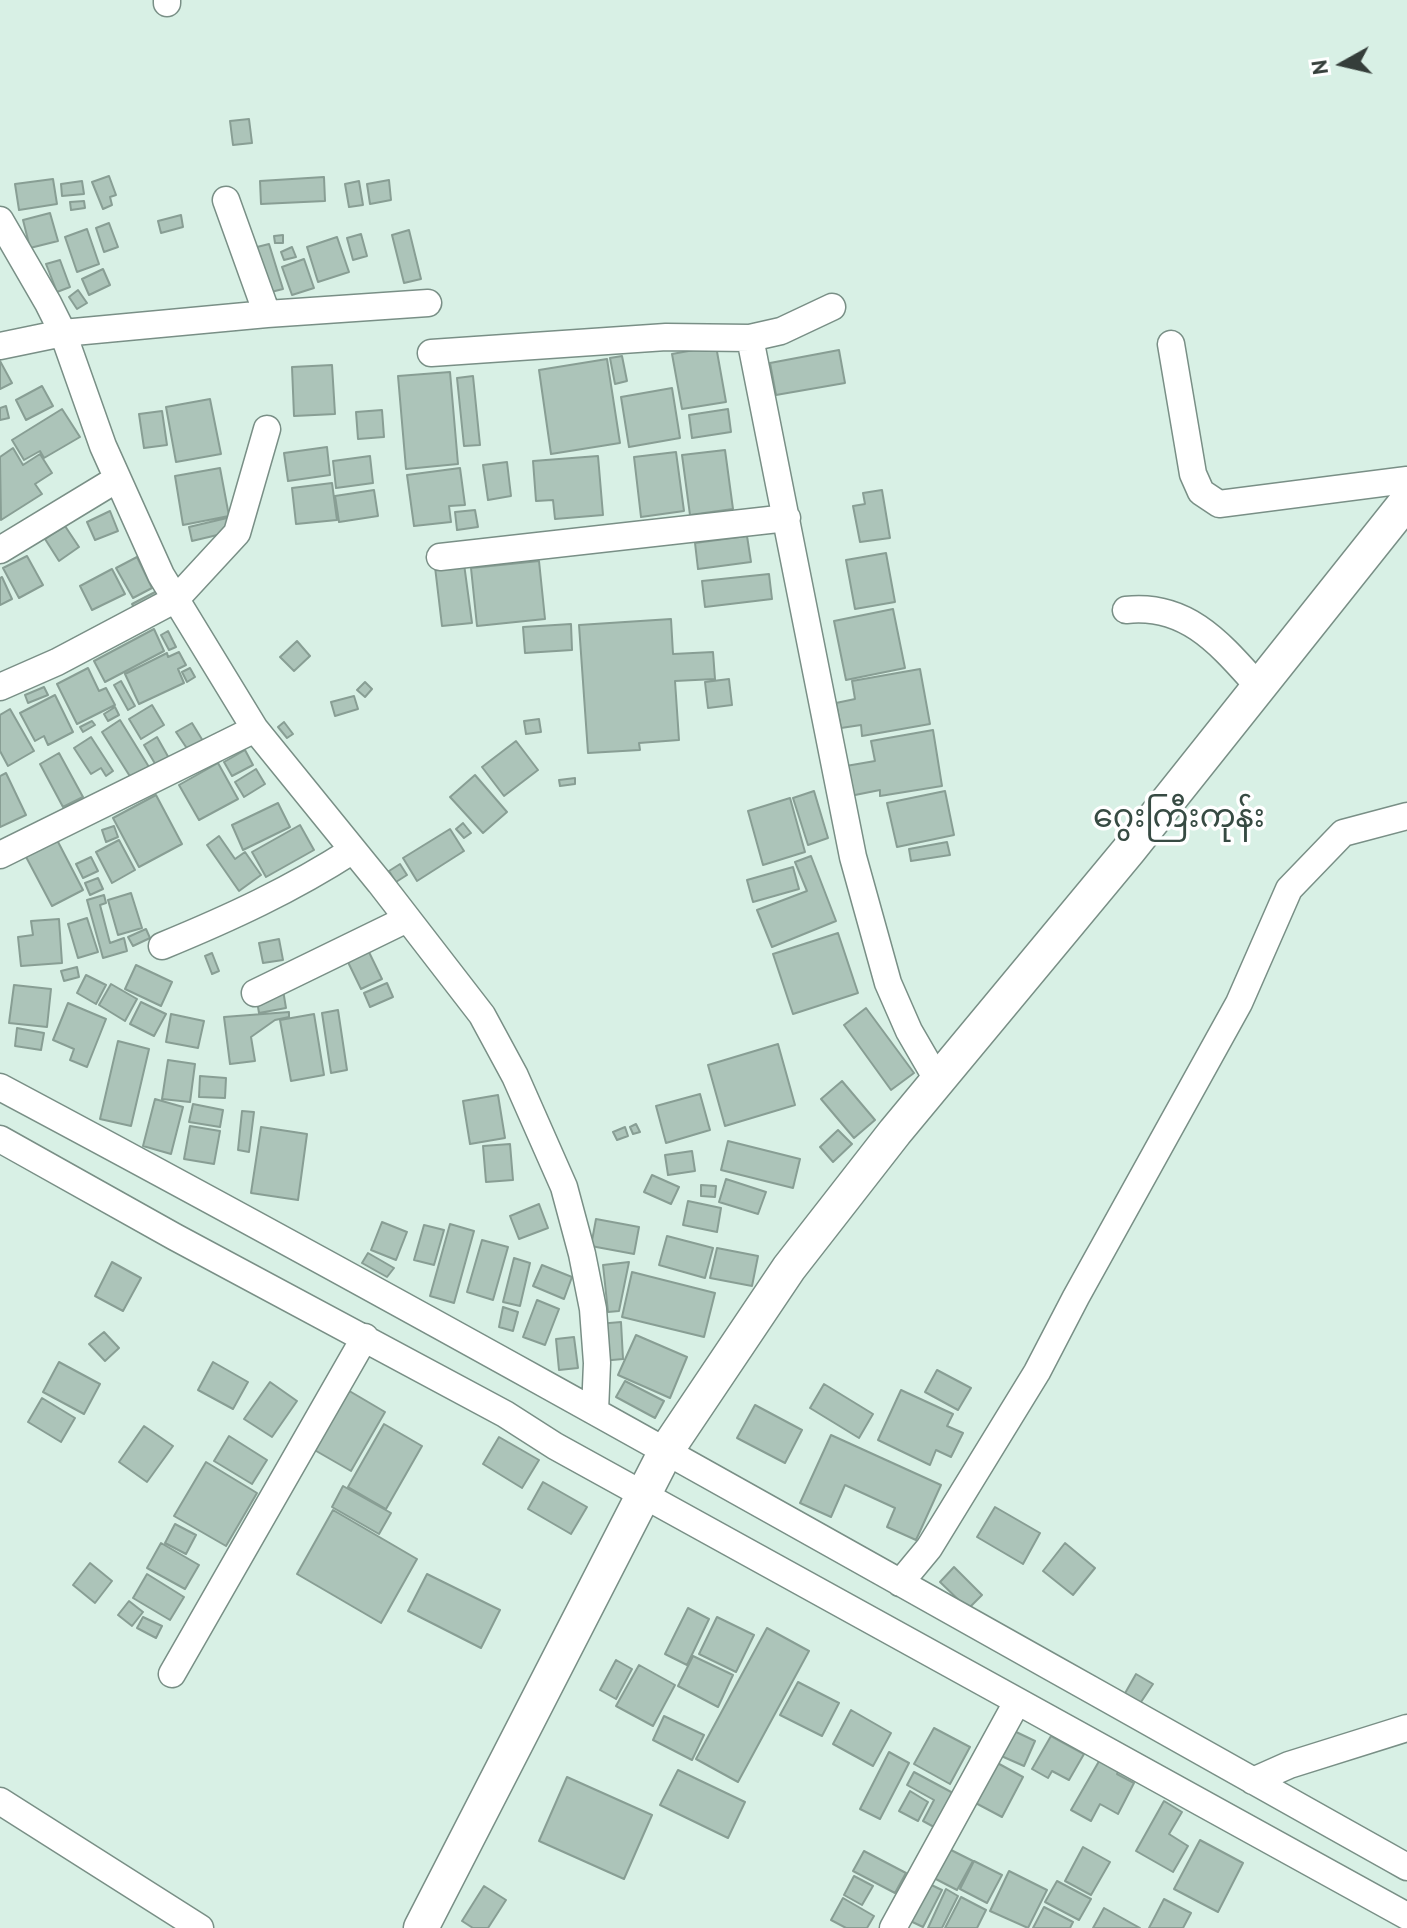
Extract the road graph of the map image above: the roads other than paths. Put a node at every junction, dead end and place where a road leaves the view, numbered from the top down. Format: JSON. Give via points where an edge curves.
{"nodes":[{"id":1,"x":226,"y":200,"type":"dead end"},
{"id":2,"x":0,"y":220,"type":"edge"},
{"id":3,"x":428,"y":303,"type":"dead end"},
{"id":4,"x":832,"y":307,"type":"dead end"},
{"id":5,"x":267,"y":314,"type":"junction"},
{"id":6,"x":63,"y":333,"type":"junction"},
{"id":7,"x":750,"y":338,"type":"junction"},
{"id":8,"x":1171,"y":344,"type":"dead end"},
{"id":9,"x":0,"y":346,"type":"edge"},
{"id":10,"x":431,"y":353,"type":"dead end"},
{"id":11,"x":267,"y":429,"type":"dead end"},
{"id":12,"x":117,"y":479,"type":"junction"},
{"id":13,"x":1407,"y":480,"type":"edge"},
{"id":14,"x":1407,"y":501,"type":"edge"},
{"id":15,"x":787,"y":518,"type":"junction"},
{"id":16,"x":0,"y":550,"type":"edge"},
{"id":17,"x":440,"y":557,"type":"dead end"},
{"id":18,"x":176,"y":599,"type":"junction"},
{"id":19,"x":1126,"y":610,"type":"dead end"},
{"id":20,"x":0,"y":687,"type":"edge"},
{"id":21,"x":1259,"y":687,"type":"junction"},
{"id":22,"x":255,"y":729,"type":"junction"},
{"id":23,"x":1407,"y":816,"type":"edge"},
{"id":24,"x":353,"y":850,"type":"junction"},
{"id":25,"x":0,"y":855,"type":"edge"},
{"id":26,"x":407,"y":919,"type":"junction"},
{"id":27,"x":162,"y":946,"type":"dead end"},
{"id":28,"x":255,"y":993,"type":"dead end"},
{"id":29,"x":938,"y":1081,"type":"junction"},
{"id":30,"x":0,"y":1087,"type":"edge"},
{"id":31,"x":0,"y":1139,"type":"edge"},
{"id":32,"x":365,"y":1337,"type":"junction"},
{"id":33,"x":595,"y":1411,"type":"junction"},
{"id":34,"x":655,"y":1472,"type":"junction"},
{"id":35,"x":900,"y":1583,"type":"junction"},
{"id":36,"x":172,"y":1674,"type":"dead end"},
{"id":37,"x":1017,"y":1702,"type":"junction"},
{"id":38,"x":1407,"y":1728,"type":"edge"},
{"id":39,"x":1253,"y":1781,"type":"junction"},
{"id":40,"x":0,"y":1801,"type":"edge"},
{"id":41,"x":1407,"y":1867,"type":"edge"},
{"id":42,"x":1407,"y":1916,"type":"edge"},
{"id":43,"x":200,"y":1928,"type":"edge"},
{"id":44,"x":421,"y":1928,"type":"edge"},
{"id":45,"x":893,"y":1928,"type":"edge"}],
"edges":[{"from":1,"to":5,"type":"street"},
{"from":2,"to":6,"type":"street"},
{"from":3,"to":5,"type":"street"},
{"from":4,"to":7,"type":"street","via":[[781,331]]},
{"from":5,"to":6,"type":"street"},
{"from":6,"to":9,"type":"street"},
{"from":6,"to":12,"type":"street"},
{"from":7,"to":10,"type":"street","via":[[666,337]]},
{"from":7,"to":15,"type":"street"},
{"from":8,"to":13,"type":"street","via":[[1193,474],[1201,492],[1219,504]]},
{"from":11,"to":18,"type":"street","via":[[237,533]]},
{"from":12,"to":16,"type":"street"},
{"from":12,"to":18,"type":"street"},
{"from":14,"to":21,"type":"street"},
{"from":15,"to":17,"type":"street"},
{"from":15,"to":29,"type":"street","via":[[853,857],[888,983]]},
{"from":18,"to":20,"type":"street"},
{"from":18,"to":22,"type":"street"},
{"from":19,"to":21,"type":"street","via":[[1143,608],[1180,617],[1212,636]]},
{"from":21,"to":29,"type":"street"},
{"from":22,"to":24,"type":"street"},
{"from":22,"to":25,"type":"street"},
{"from":23,"to":35,"type":"street","via":[[1343,833],[1289,889],[1239,1003],[1037,1372],[929,1548]]},
{"from":24,"to":26,"type":"street"},
{"from":24,"to":27,"type":"street","via":[[302,883]]},
{"from":26,"to":28,"type":"street"},
{"from":26,"to":33,"type":"street","via":[[482,1015],[564,1187],[593,1309]]},
{"from":29,"to":34,"type":"street","via":[[789,1268]]},
{"from":30,"to":33,"type":"street"},
{"from":31,"to":32,"type":"street"},
{"from":32,"to":34,"type":"street"},
{"from":32,"to":36,"type":"street"},
{"from":33,"to":34,"type":"street"},
{"from":34,"to":35,"type":"street"},
{"from":34,"to":37,"type":"street"},
{"from":34,"to":44,"type":"street"},
{"from":35,"to":39,"type":"street"},
{"from":37,"to":42,"type":"street"},
{"from":37,"to":45,"type":"street"},
{"from":38,"to":39,"type":"street"},
{"from":39,"to":41,"type":"street"},
{"from":40,"to":43,"type":"street"}]}
